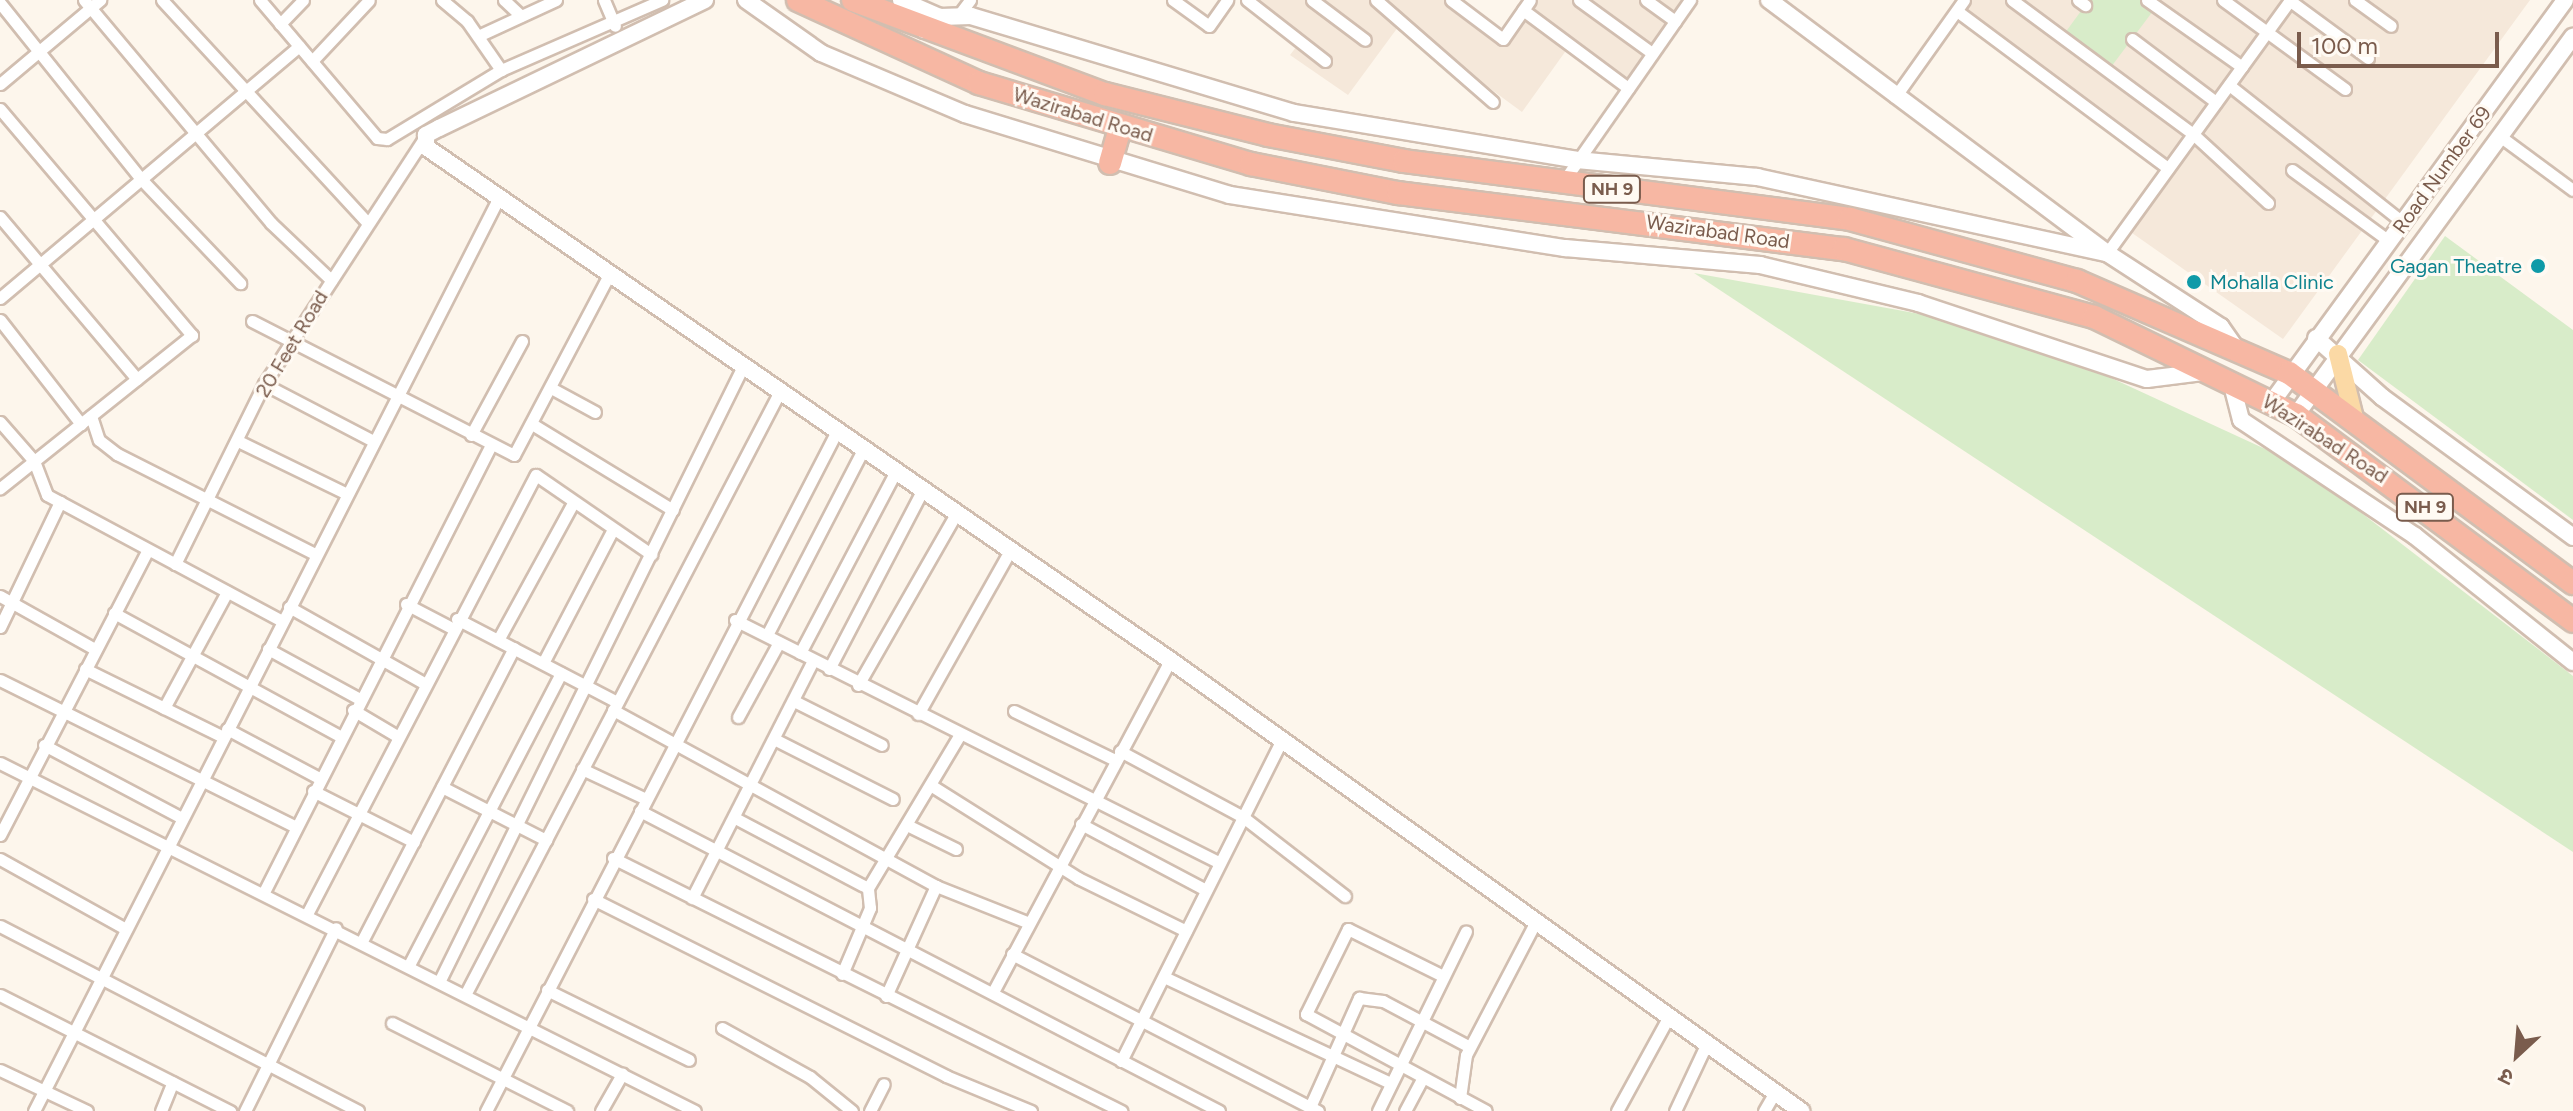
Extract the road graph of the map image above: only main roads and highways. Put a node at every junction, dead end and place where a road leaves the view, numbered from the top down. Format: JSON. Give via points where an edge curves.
{"nodes":[{"id":1,"x":798,"y":0,"type":"edge"},
{"id":2,"x":853,"y":0,"type":"edge"},
{"id":3,"x":925,"y":24,"type":"junction"},
{"id":4,"x":899,"y":49,"type":"junction"},
{"id":5,"x":1120,"y":129,"type":"junction"},
{"id":6,"x":1110,"y":163,"type":"road end"},
{"id":7,"x":2338,"y":354,"type":"road end"},
{"id":8,"x":2354,"y":418,"type":"junction"},
{"id":9,"x":2573,"y":583,"type":"edge"},
{"id":10,"x":2573,"y":621,"type":"edge"}],
"edges":[{"from":1,"to":4,"type":"highway","name":"Wazirabad Road","number":"NH 9"},
{"from":2,"to":3,"type":"highway","name":"Wazirabad Road","number":"NH 9"},
{"from":3,"to":4,"type":"highway"},
{"from":3,"to":8,"type":"highway","name":"Wazirabad Road","number":"NH 9","via":[[1105,94],[1268,135],[1563,182],[1850,219],[2077,281],[2289,373]]},
{"from":4,"to":5,"type":"highway","name":"Wazirabad Road","number":"NH 9"},
{"from":5,"to":6,"type":"highway"},
{"from":5,"to":10,"type":"highway","name":"Wazirabad Road","number":"NH 9","via":[[1398,193],[1844,249],[2094,317],[2296,415]]},
{"from":7,"to":8,"type":"main road"},
{"from":8,"to":9,"type":"highway","name":"Wazirabad Road","number":"NH 9"}]}
